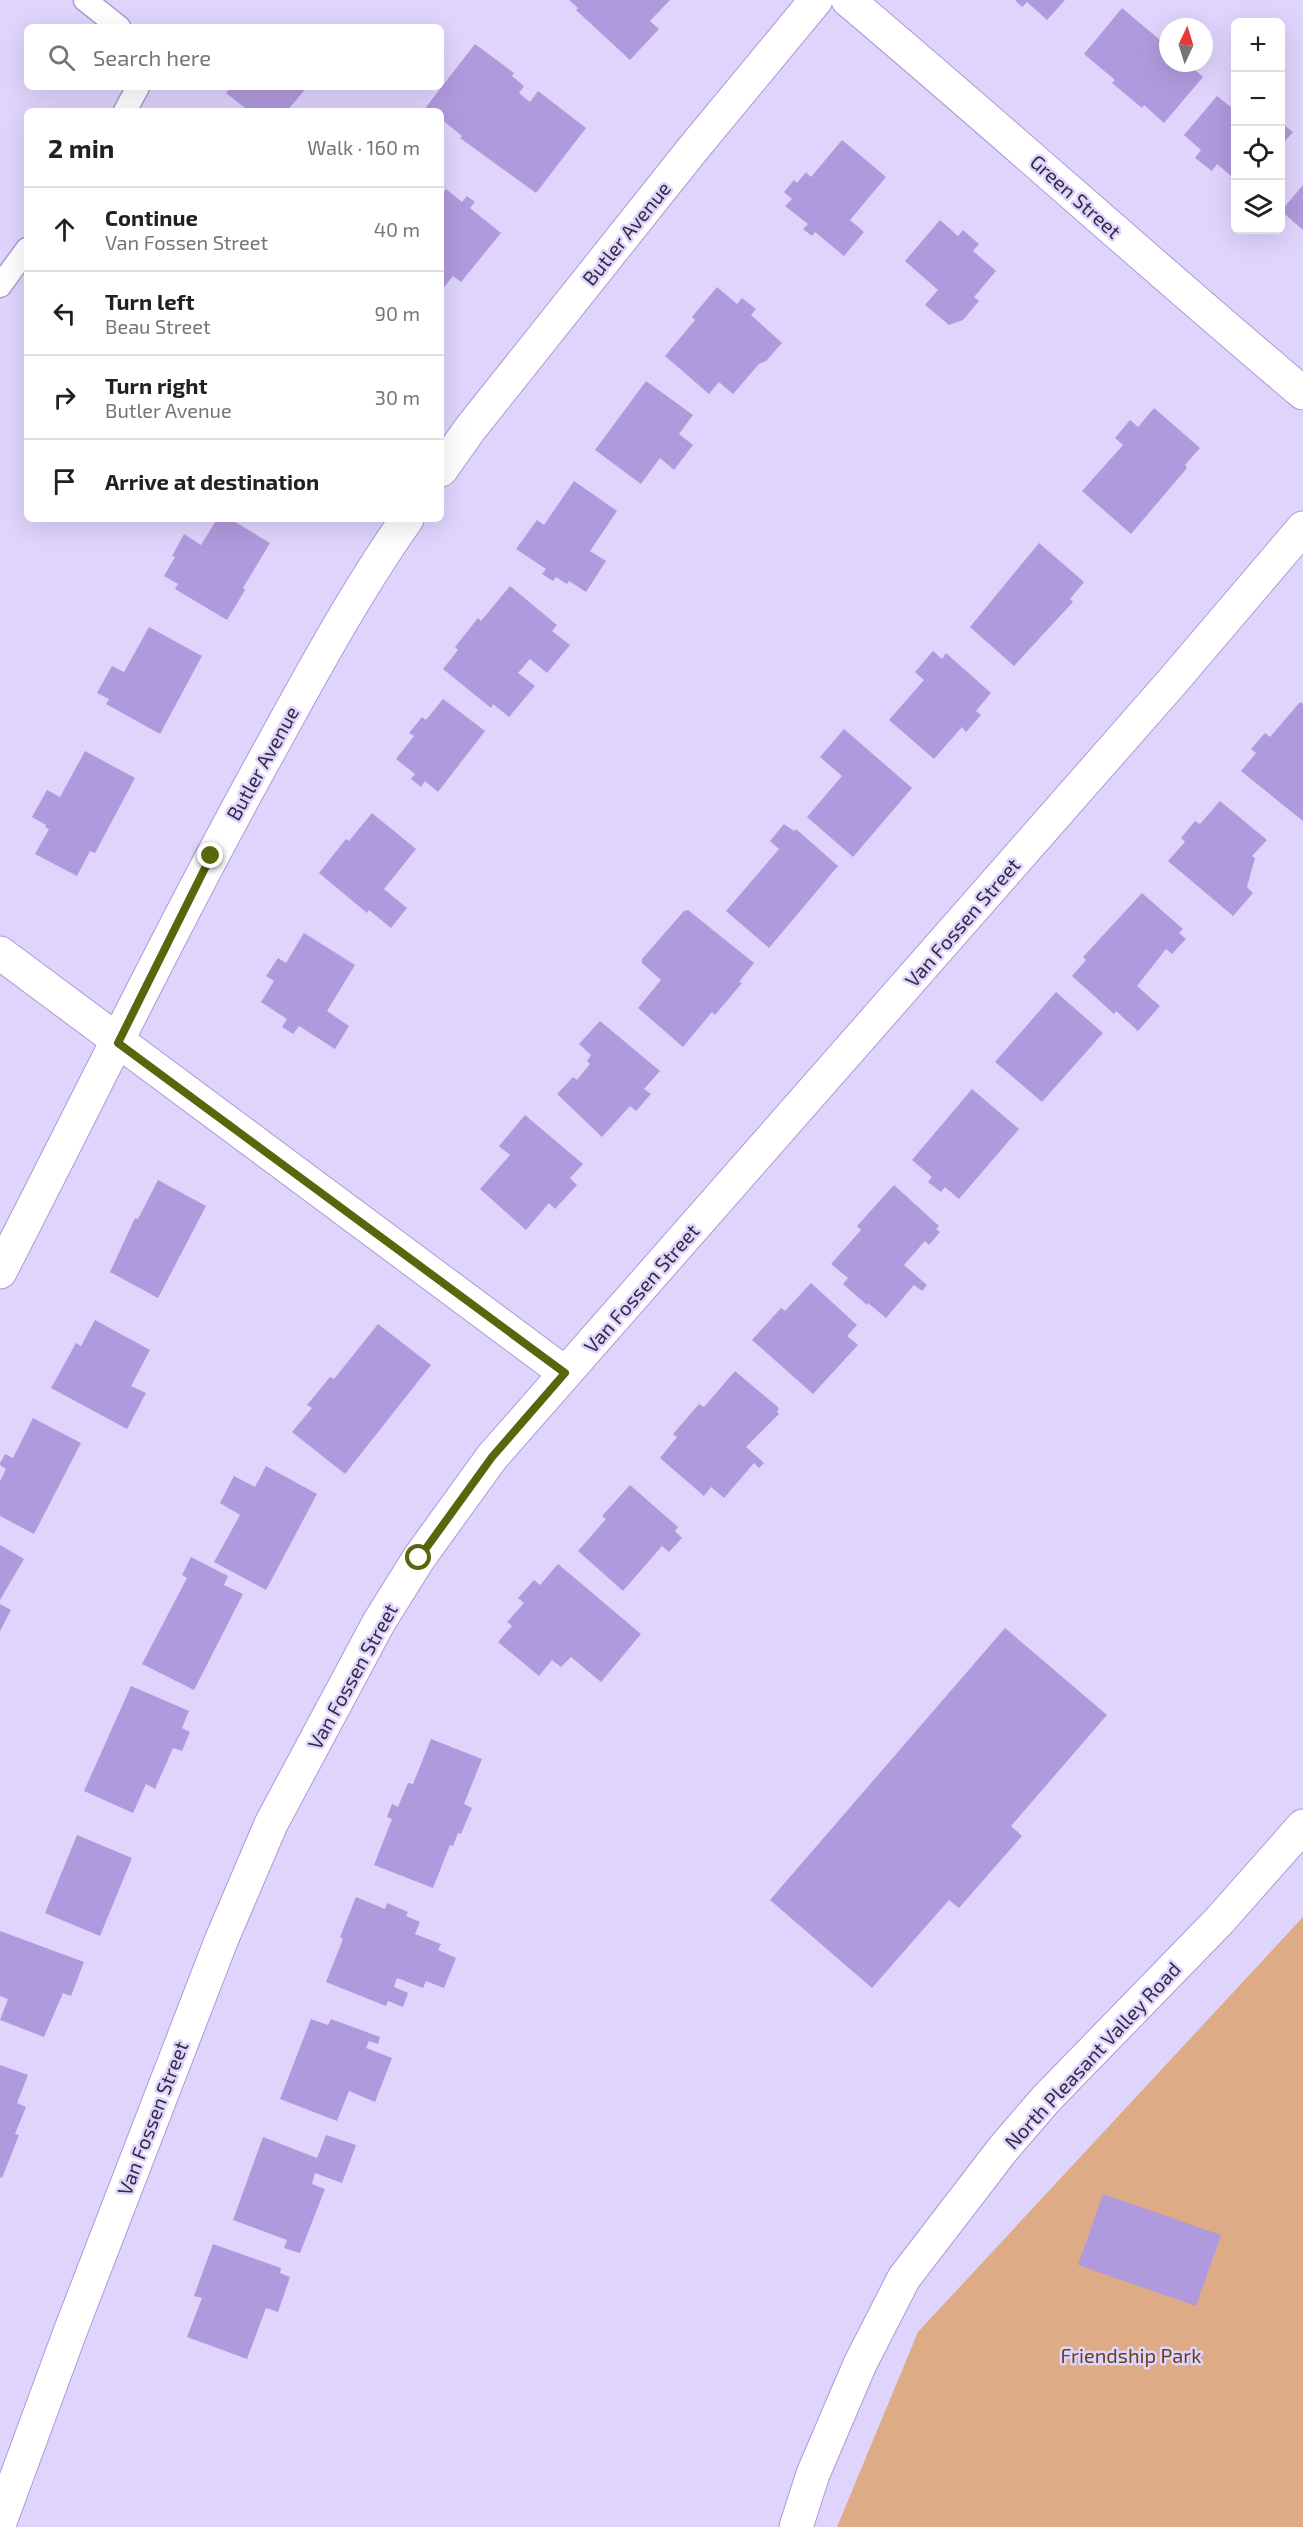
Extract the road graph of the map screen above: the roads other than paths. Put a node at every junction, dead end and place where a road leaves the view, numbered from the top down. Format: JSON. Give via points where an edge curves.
{"nodes":[{"id":1,"x":85,"y":0,"type":"edge"},
{"id":2,"x":816,"y":0,"type":"edge"},
{"id":3,"x":848,"y":0,"type":"edge"},
{"id":4,"x":115,"y":24,"type":"edge"},
{"id":5,"x":136,"y":90,"type":"edge"},
{"id":6,"x":127,"y":108,"type":"edge"},
{"id":7,"x":24,"y":253,"type":"edge"},
{"id":8,"x":0,"y":286,"type":"edge"},
{"id":9,"x":1303,"y":393,"type":"edge"},
{"id":10,"x":444,"y":466,"type":"edge"},
{"id":11,"x":405,"y":522,"type":"edge"},
{"id":12,"x":1303,"y":528,"type":"edge"},
{"id":13,"x":0,"y":953,"type":"edge"},
{"id":14,"x":118,"y":1043,"type":"junction"},
{"id":15,"x":0,"y":1272,"type":"edge"},
{"id":16,"x":565,"y":1373,"type":"junction"},
{"id":17,"x":1303,"y":1826,"type":"edge"},
{"id":18,"x":0,"y":2522,"type":"edge"},
{"id":19,"x":796,"y":2527,"type":"edge"}],
"edges":[{"from":1,"to":4,"type":"lane"},
{"from":2,"to":10,"type":"street","name":"Butler Avenue","via":[[677,169]]},
{"from":3,"to":9,"type":"street","name":"Green Street"},
{"from":5,"to":6,"type":"lane"},
{"from":7,"to":8,"type":"lane"},
{"from":11,"to":14,"type":"street","name":"Butler Avenue","via":[[335,632],[211,856]]},
{"from":12,"to":16,"type":"street","name":"Van Fossen Street"},
{"from":13,"to":14,"type":"street"},
{"from":14,"to":15,"type":"street","name":"Butler Avenue"},
{"from":14,"to":16,"type":"street"},
{"from":16,"to":18,"type":"street","name":"Van Fossen Street","via":[[492,1457],[419,1558],[379,1622],[272,1824],[208,1975]]},
{"from":17,"to":19,"type":"street","name":"North Pleasant Valley Road","via":[[1220,1920],[1046,2099],[904,2278],[860,2364],[813,2474]]}]}
